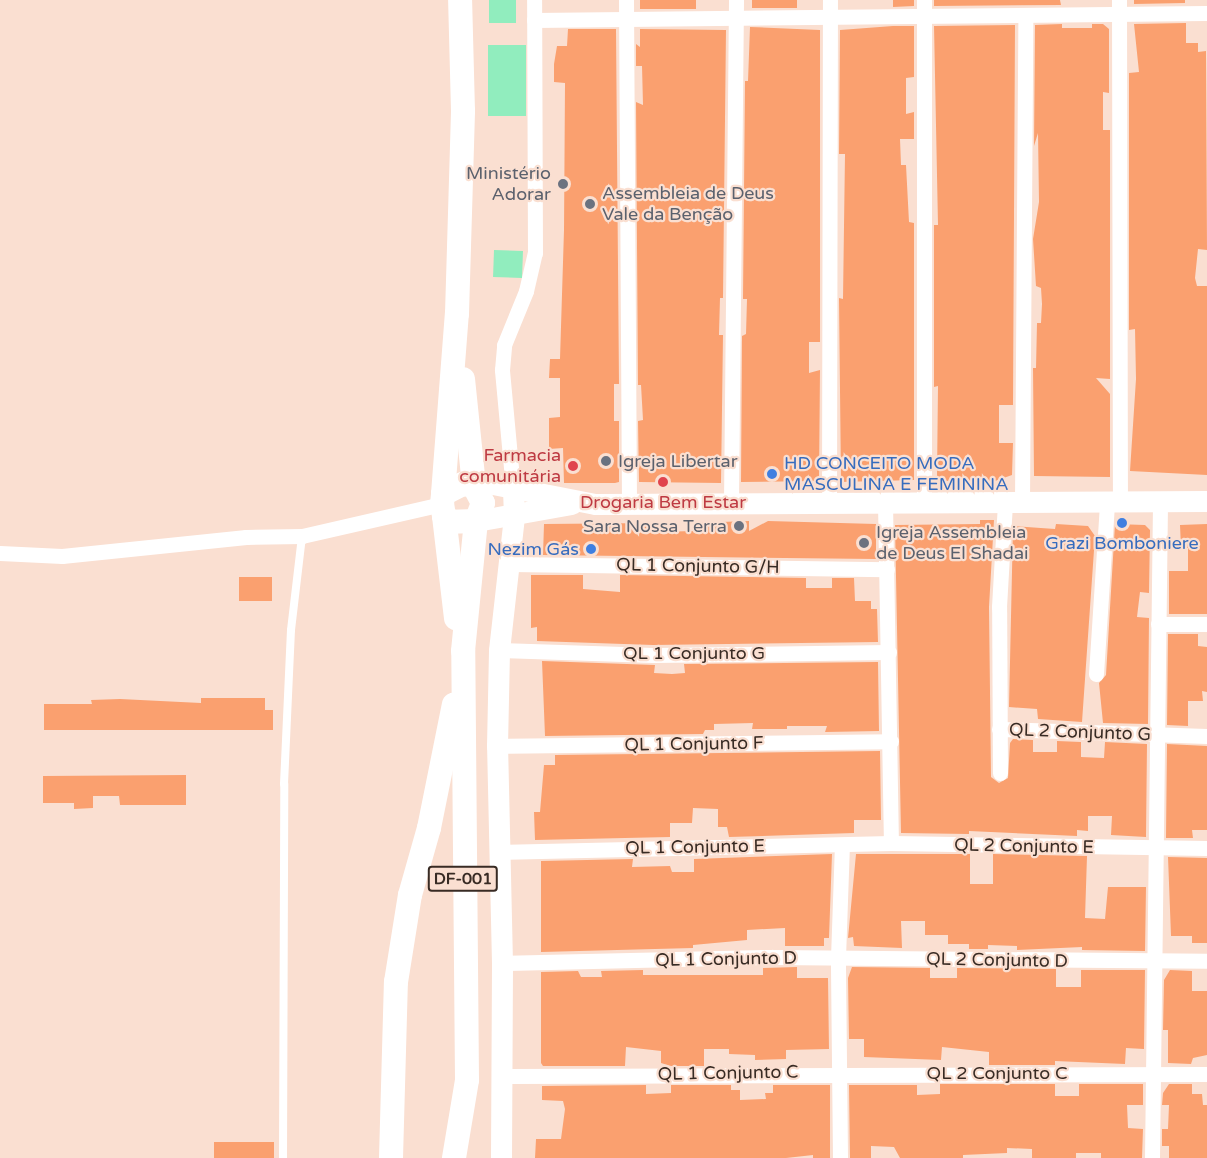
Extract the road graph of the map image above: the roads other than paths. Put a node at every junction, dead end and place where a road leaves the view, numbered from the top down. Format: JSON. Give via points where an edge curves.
{"nodes":[{"id":1,"x":460,"y":0,"type":"edge"},
{"id":2,"x":534,"y":0,"type":"edge"},
{"id":3,"x":626,"y":0,"type":"edge"},
{"id":4,"x":736,"y":0,"type":"edge"},
{"id":5,"x":830,"y":0,"type":"edge"},
{"id":6,"x":924,"y":0,"type":"edge"},
{"id":7,"x":1119,"y":7,"type":"edge"},
{"id":8,"x":1018,"y":10,"type":"edge"},
{"id":9,"x":1207,"y":13,"type":"edge"},
{"id":10,"x":924,"y":16,"type":"junction"},
{"id":11,"x":830,"y":17,"type":"junction"},
{"id":12,"x":736,"y":18,"type":"junction"},
{"id":13,"x":626,"y":19,"type":"junction"},
{"id":14,"x":534,"y":21,"type":"junction"},
{"id":15,"x":457,"y":314,"type":"junction"},
{"id":16,"x":474,"y":486,"type":"junction"},
{"id":17,"x":513,"y":489,"type":"junction"},
{"id":18,"x":1160,"y":501,"type":"junction"},
{"id":19,"x":1207,"y":501,"type":"edge"},
{"id":20,"x":885,"y":502,"type":"junction"},
{"id":21,"x":1014,"y":502,"type":"junction"},
{"id":22,"x":574,"y":503,"type":"junction"},
{"id":23,"x":924,"y":503,"type":"junction"},
{"id":24,"x":1114,"y":503,"type":"junction"},
{"id":25,"x":629,"y":504,"type":"junction"},
{"id":26,"x":731,"y":504,"type":"junction"},
{"id":27,"x":829,"y":504,"type":"junction"},
{"id":28,"x":443,"y":505,"type":"junction"},
{"id":29,"x":514,"y":517,"type":"junction"},
{"id":30,"x":476,"y":521,"type":"junction"},
{"id":31,"x":302,"y":536,"type":"junction"},
{"id":32,"x":0,"y":553,"type":"edge"},
{"id":33,"x":510,"y":564,"type":"junction"},
{"id":34,"x":887,"y":569,"type":"junction"},
{"id":35,"x":1158,"y":624,"type":"junction"},
{"id":36,"x":1207,"y":624,"type":"edge"},
{"id":37,"x":499,"y":650,"type":"junction"},
{"id":38,"x":463,"y":651,"type":"junction"},
{"id":39,"x":889,"y":652,"type":"junction"},
{"id":40,"x":1096,"y":674,"type":"dead end"},
{"id":41,"x":464,"y":679,"type":"junction"},
{"id":42,"x":999,"y":729,"type":"junction"},
{"id":43,"x":1159,"y":736,"type":"junction"},
{"id":44,"x":1207,"y":736,"type":"edge"},
{"id":45,"x":891,"y":741,"type":"junction"},
{"id":46,"x":497,"y":746,"type":"junction"},
{"id":47,"x":1000,"y":773,"type":"dead end"},
{"id":48,"x":891,"y":843,"type":"junction"},
{"id":49,"x":842,"y":845,"type":"junction"},
{"id":50,"x":1157,"y":848,"type":"junction"},
{"id":51,"x":1207,"y":848,"type":"edge"},
{"id":52,"x":499,"y":852,"type":"junction"},
{"id":53,"x":838,"y":958,"type":"junction"},
{"id":54,"x":1156,"y":961,"type":"junction"},
{"id":55,"x":1207,"y":962,"type":"edge"},
{"id":56,"x":502,"y":963,"type":"junction"},
{"id":57,"x":840,"y":1072,"type":"junction"},
{"id":58,"x":1154,"y":1074,"type":"junction"},
{"id":59,"x":1207,"y":1074,"type":"edge"},
{"id":60,"x":502,"y":1076,"type":"junction"},
{"id":61,"x":283,"y":1158,"type":"edge"},
{"id":62,"x":391,"y":1158,"type":"edge"},
{"id":63,"x":454,"y":1158,"type":"edge"},
{"id":64,"x":501,"y":1158,"type":"edge"},
{"id":65,"x":840,"y":1158,"type":"edge"},
{"id":66,"x":1152,"y":1158,"type":"edge"}],
"edges":[{"from":1,"to":15,"type":"main road","number":"DF-001","via":[[463,111]]},
{"from":2,"to":14,"type":"street"},
{"from":3,"to":13,"type":"street"},
{"from":4,"to":12,"type":"street"},
{"from":5,"to":11,"type":"street"},
{"from":6,"to":10,"type":"street"},
{"from":7,"to":8,"type":"street"},
{"from":7,"to":9,"type":"street"},
{"from":7,"to":24,"type":"street"},
{"from":8,"to":10,"type":"street"},
{"from":8,"to":21,"type":"street"},
{"from":10,"to":11,"type":"street"},
{"from":10,"to":23,"type":"street"},
{"from":11,"to":12,"type":"street"},
{"from":11,"to":27,"type":"street"},
{"from":12,"to":13,"type":"street"},
{"from":12,"to":26,"type":"street"},
{"from":13,"to":14,"type":"street"},
{"from":13,"to":25,"type":"street"},
{"from":14,"to":17,"type":"street","via":[[535,253],[526,291],[504,345],[502,370]]},
{"from":15,"to":16,"type":"main road","number":"DF-001"},
{"from":15,"to":28,"type":"main road","number":"DF-001"},
{"from":16,"to":17,"type":"street","via":[[488,483]]},
{"from":16,"to":28,"type":"main road","via":[[463,484]]},
{"from":16,"to":30,"type":"main road","number":"DF-001","via":[[483,503]]},
{"from":17,"to":22,"type":"street"},
{"from":17,"to":29,"type":"street"},
{"from":18,"to":19,"type":"street"},
{"from":18,"to":24,"type":"street"},
{"from":18,"to":35,"type":"street","name":"QL 2 Conjunto G"},
{"from":20,"to":23,"type":"street"},
{"from":20,"to":27,"type":"street"},
{"from":20,"to":34,"type":"street"},
{"from":21,"to":23,"type":"street"},
{"from":21,"to":24,"type":"street"},
{"from":21,"to":42,"type":"street","via":[[999,607]]},
{"from":22,"to":25,"type":"street"},
{"from":22,"to":29,"type":"street"},
{"from":24,"to":40,"type":"street"},
{"from":25,"to":26,"type":"street"},
{"from":26,"to":27,"type":"street"},
{"from":28,"to":30,"type":"main road","via":[[461,524]]},
{"from":28,"to":31,"type":"street"},
{"from":28,"to":38,"type":"main road","number":"DF-001"},
{"from":29,"to":30,"type":"street"},
{"from":29,"to":33,"type":"street"},
{"from":30,"to":38,"type":"main road","number":"DF-001"},
{"from":31,"to":32,"type":"street","via":[[246,537],[62,556]]},
{"from":31,"to":61,"type":"lane","via":[[291,630],[284,784]]},
{"from":33,"to":34,"type":"street","name":"QL 1 Conjunto G/H"},
{"from":33,"to":37,"type":"street"},
{"from":34,"to":39,"type":"street"},
{"from":35,"to":36,"type":"street"},
{"from":35,"to":43,"type":"street","name":"QL 2 Conjunto G"},
{"from":37,"to":39,"type":"street","name":"QL 1 Conjunto G","via":[[653,655]]},
{"from":37,"to":46,"type":"street"},
{"from":38,"to":41,"type":"main road","number":"DF-001"},
{"from":39,"to":45,"type":"street"},
{"from":41,"to":62,"type":"main road","via":[[449,717],[442,768],[410,895],[396,982]]},
{"from":41,"to":63,"type":"main road","number":"DF-001","via":[[466,1080]]},
{"from":42,"to":43,"type":"street","name":"QL 2 Conjunto G"},
{"from":42,"to":47,"type":"street"},
{"from":43,"to":44,"type":"street"},
{"from":43,"to":50,"type":"street"},
{"from":45,"to":46,"type":"street","name":"QL 1 Conjunto F"},
{"from":45,"to":48,"type":"street"},
{"from":46,"to":52,"type":"street"},
{"from":48,"to":49,"type":"street","name":"QL 1 Conjunto E"},
{"from":48,"to":50,"type":"street","name":"QL 2 Conjunto E"},
{"from":49,"to":52,"type":"street","name":"QL 1 Conjunto E"},
{"from":49,"to":53,"type":"street"},
{"from":50,"to":51,"type":"street","name":"QL 2 Conjunto E"},
{"from":50,"to":54,"type":"street"},
{"from":52,"to":56,"type":"street"},
{"from":53,"to":54,"type":"street","name":"QL 2 Conjunto D"},
{"from":53,"to":56,"type":"street","name":"QL 1 Conjunto D"},
{"from":53,"to":57,"type":"street"},
{"from":54,"to":55,"type":"street","name":"QL 2 Conjunto D"},
{"from":54,"to":58,"type":"street"},
{"from":56,"to":60,"type":"street"},
{"from":57,"to":58,"type":"street","name":"QL 2 Conjunto C"},
{"from":57,"to":60,"type":"street","name":"QL 1 Conjunto C"},
{"from":57,"to":65,"type":"street"},
{"from":58,"to":59,"type":"street","name":"QL 2 Conjunto C"},
{"from":58,"to":66,"type":"street"},
{"from":60,"to":64,"type":"street"}]}
